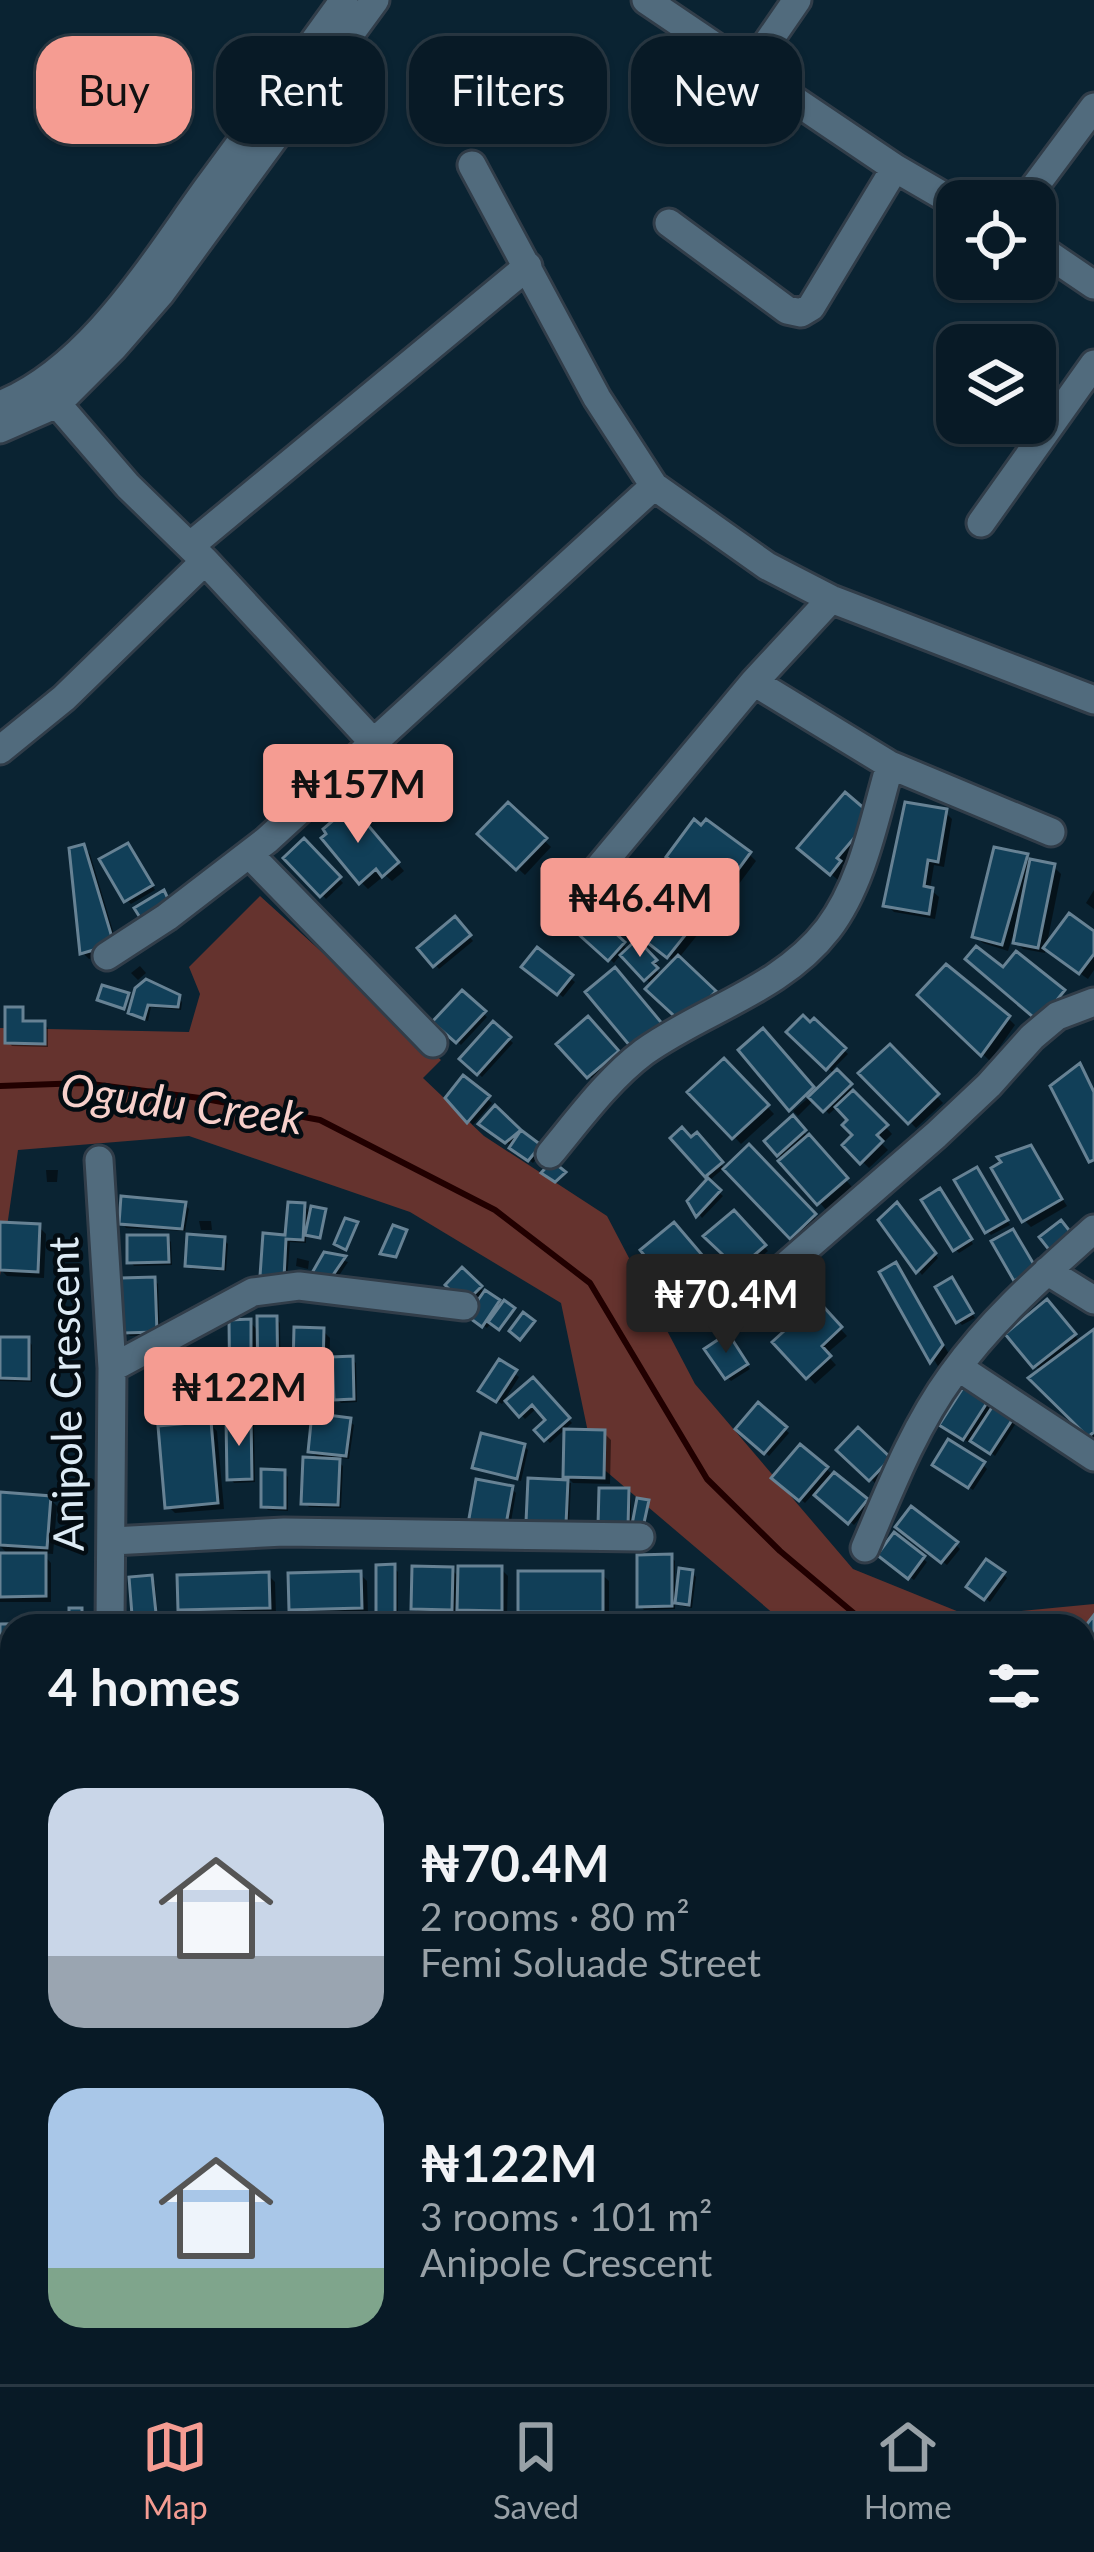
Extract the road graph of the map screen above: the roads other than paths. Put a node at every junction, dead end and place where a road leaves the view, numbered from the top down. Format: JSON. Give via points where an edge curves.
{"nodes":[{"id":1,"x":344,"y":0,"type":"edge"},
{"id":2,"x":375,"y":0,"type":"edge"},
{"id":3,"x":646,"y":0,"type":"edge"},
{"id":4,"x":797,"y":0,"type":"edge"},
{"id":5,"x":698,"y":36,"type":"edge"},
{"id":6,"x":772,"y":36,"type":"edge"},
{"id":7,"x":802,"y":106,"type":"edge"},
{"id":8,"x":1094,"y":106,"type":"edge"},
{"id":9,"x":472,"y":165,"type":"dead end"},
{"id":10,"x":896,"y":168,"type":"junction"},
{"id":11,"x":1039,"y":180,"type":"edge"},
{"id":12,"x":936,"y":192,"type":"edge"},
{"id":13,"x":669,"y":223,"type":"dead end"},
{"id":14,"x":1056,"y":259,"type":"edge"},
{"id":15,"x":529,"y":266,"type":"junction"},
{"id":16,"x":1094,"y":285,"type":"edge"},
{"id":17,"x":1094,"y":364,"type":"edge"},
{"id":18,"x":49,"y":394,"type":"junction"},
{"id":19,"x":0,"y":405,"type":"edge"},
{"id":20,"x":0,"y":429,"type":"edge"},
{"id":21,"x":654,"y":486,"type":"junction"},
{"id":22,"x":981,"y":523,"type":"dead end"},
{"id":23,"x":198,"y":553,"type":"junction"},
{"id":24,"x":831,"y":599,"type":"junction"},
{"id":25,"x":754,"y":682,"type":"junction"},
{"id":26,"x":1094,"y":700,"type":"edge"},
{"id":27,"x":374,"y":742,"type":"junction"},
{"id":28,"x":0,"y":750,"type":"edge"},
{"id":29,"x":890,"y":765,"type":"junction"},
{"id":30,"x":1051,"y":832,"type":"dead end"},
{"id":31,"x":249,"y":854,"type":"junction"},
{"id":32,"x":592,"y":876,"type":"dead end"},
{"id":33,"x":107,"y":956,"type":"dead end"},
{"id":34,"x":1094,"y":1002,"type":"edge"},
{"id":35,"x":433,"y":1043,"type":"dead end"},
{"id":36,"x":550,"y":1154,"type":"dead end"},
{"id":37,"x":99,"y":1160,"type":"dead end"},
{"id":38,"x":1094,"y":1229,"type":"edge"},
{"id":39,"x":1047,"y":1271,"type":"junction"},
{"id":40,"x":1094,"y":1300,"type":"edge"},
{"id":41,"x":464,"y":1306,"type":"dead end"},
{"id":42,"x":728,"y":1316,"type":"dead end"},
{"id":43,"x":958,"y":1367,"type":"junction"},
{"id":44,"x":112,"y":1368,"type":"junction"},
{"id":45,"x":1094,"y":1457,"type":"edge"},
{"id":46,"x":640,"y":1537,"type":"dead end"},
{"id":47,"x":112,"y":1540,"type":"junction"},
{"id":48,"x":865,"y":1548,"type":"dead end"},
{"id":49,"x":110,"y":1614,"type":"edge"}],
"edges":[{"from":1,"to":18,"type":"street"},
{"from":2,"to":18,"type":"street","via":[[160,294],[85,380]]},
{"from":3,"to":5,"type":"street"},
{"from":4,"to":6,"type":"street"},
{"from":7,"to":10,"type":"street"},
{"from":8,"to":11,"type":"street"},
{"from":9,"to":15,"type":"street"},
{"from":10,"to":12,"type":"street"},
{"from":10,"to":13,"type":"street","via":[[801,314]]},
{"from":14,"to":16,"type":"street"},
{"from":15,"to":21,"type":"street","via":[[596,398]]},
{"from":15,"to":23,"type":"street"},
{"from":17,"to":22,"type":"street"},
{"from":18,"to":19,"type":"street"},
{"from":18,"to":20,"type":"street"},
{"from":18,"to":23,"type":"street"},
{"from":21,"to":24,"type":"street","via":[[767,566]]},
{"from":21,"to":27,"type":"street"},
{"from":23,"to":27,"type":"street"},
{"from":23,"to":28,"type":"street","via":[[64,698]]},
{"from":24,"to":25,"type":"street"},
{"from":24,"to":26,"type":"street"},
{"from":25,"to":29,"type":"street"},
{"from":25,"to":32,"type":"street"},
{"from":27,"to":31,"type":"street"},
{"from":29,"to":30,"type":"street"},
{"from":29,"to":36,"type":"street","via":[[862,863],[828,930],[764,985],[646,1051]]},
{"from":31,"to":33,"type":"street"},
{"from":31,"to":35,"type":"street"},
{"from":34,"to":42,"type":"street","via":[[1032,1036],[935,1135]]},
{"from":37,"to":44,"type":"street","name":"Anipole Crescent"},
{"from":38,"to":39,"type":"street"},
{"from":39,"to":40,"type":"street"},
{"from":39,"to":43,"type":"street"},
{"from":41,"to":44,"type":"street","via":[[299,1286],[254,1292]]},
{"from":43,"to":45,"type":"street"},
{"from":43,"to":48,"type":"street","via":[[897,1472]]},
{"from":44,"to":47,"type":"street","name":"Anipole Crescent"},
{"from":46,"to":47,"type":"street","via":[[284,1532]]},
{"from":47,"to":49,"type":"street","name":"Anipole Crescent"}]}
